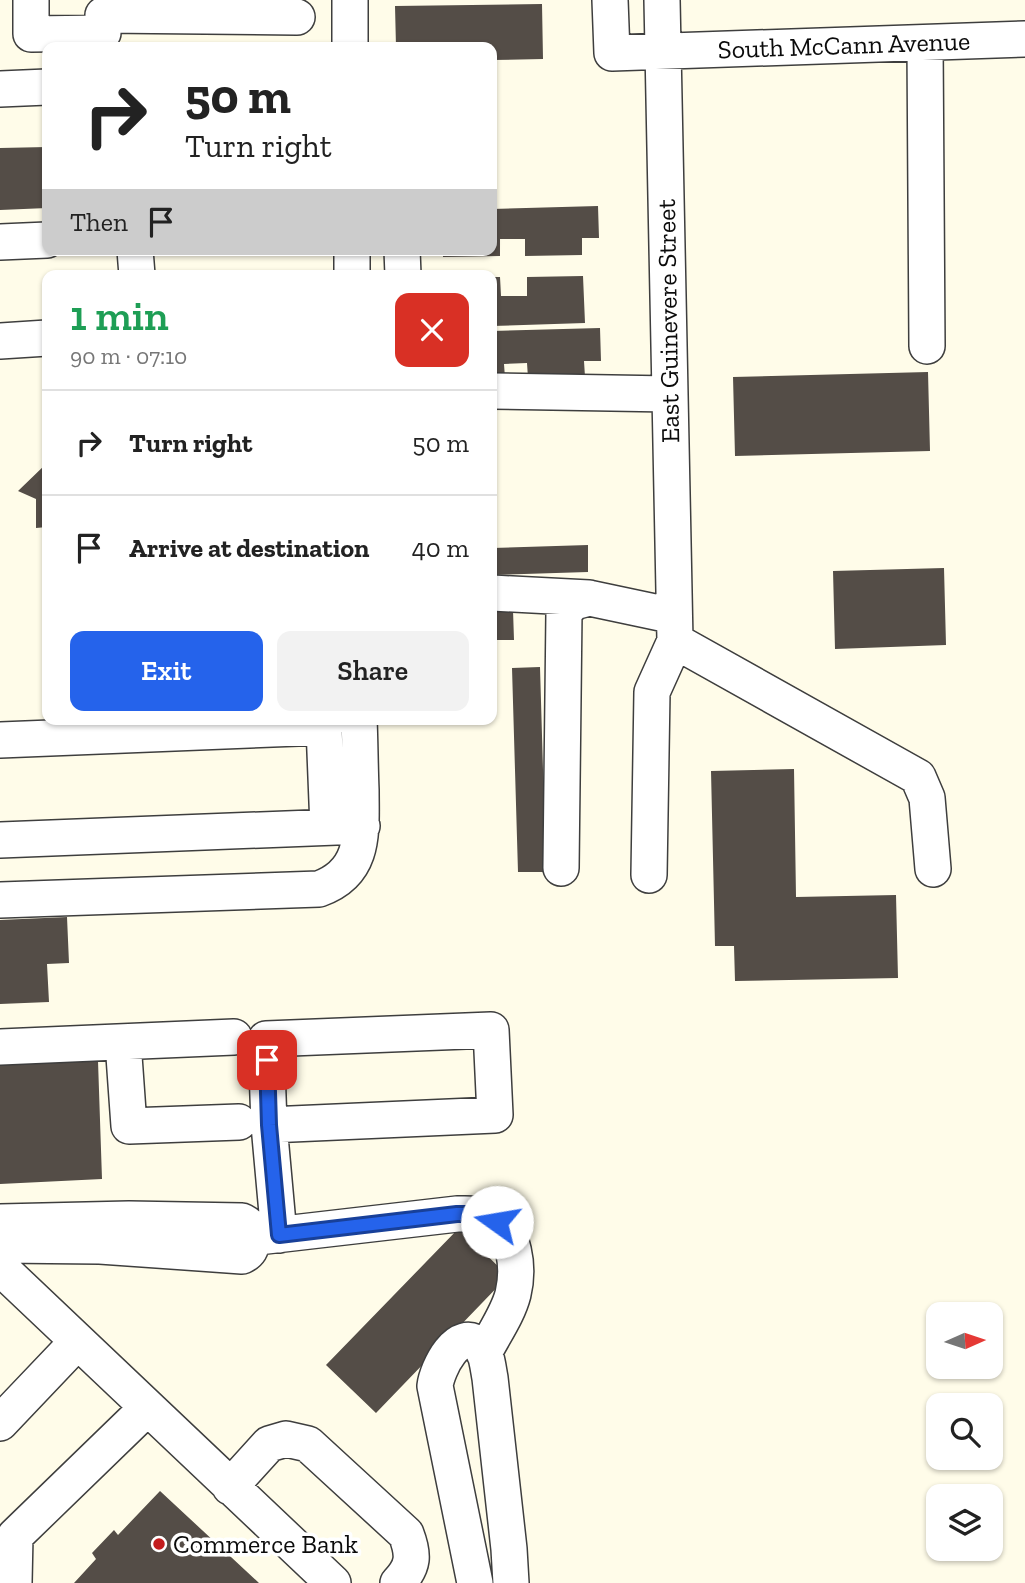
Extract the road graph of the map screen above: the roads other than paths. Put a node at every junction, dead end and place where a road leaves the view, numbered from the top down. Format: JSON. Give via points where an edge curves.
{"nodes":[{"id":1,"x":350,"y":0,"type":"edge"},
{"id":2,"x":610,"y":0,"type":"edge"},
{"id":3,"x":662,"y":0,"type":"edge"},
{"id":4,"x":297,"y":21,"type":"edge"},
{"id":5,"x":21,"y":23,"type":"edge"},
{"id":6,"x":103,"y":24,"type":"edge"},
{"id":7,"x":1025,"y":40,"type":"edge"},
{"id":8,"x":350,"y":42,"type":"edge"},
{"id":9,"x":925,"y":43,"type":"junction"},
{"id":10,"x":663,"y":51,"type":"junction"},
{"id":11,"x":42,"y":87,"type":"edge"},
{"id":12,"x":0,"y":89,"type":"edge"},
{"id":13,"x":42,"y":240,"type":"edge"},
{"id":14,"x":0,"y":242,"type":"edge"},
{"id":15,"x":42,"y":338,"type":"edge"},
{"id":16,"x":0,"y":341,"type":"edge"},
{"id":17,"x":927,"y":346,"type":"dead end"},
{"id":18,"x":497,"y":391,"type":"edge"},
{"id":19,"x":670,"y":394,"type":"junction"},
{"id":20,"x":497,"y":593,"type":"edge"},
{"id":21,"x":589,"y":598,"type":"junction"},
{"id":22,"x":674,"y":629,"type":"junction"},
{"id":23,"x":288,"y":725,"type":"edge"},
{"id":24,"x":326,"y":725,"type":"edge"},
{"id":25,"x":358,"y":725,"type":"edge"},
{"id":26,"x":0,"y":740,"type":"edge"},
{"id":27,"x":345,"y":827,"type":"junction"},
{"id":28,"x":0,"y":840,"type":"edge"},
{"id":29,"x":561,"y":868,"type":"dead end"},
{"id":30,"x":933,"y":869,"type":"dead end"},
{"id":31,"x":649,"y":875,"type":"dead end"},
{"id":32,"x":0,"y":900,"type":"edge"},
{"id":33,"x":234,"y":1037,"type":"dead end"},
{"id":34,"x":123,"y":1042,"type":"junction"},
{"id":35,"x":0,"y":1047,"type":"edge"},
{"id":36,"x":254,"y":1124,"type":"junction"},
{"id":37,"x":0,"y":1222,"type":"edge"},
{"id":38,"x":265,"y":1236,"type":"junction"},
{"id":39,"x":0,"y":1245,"type":"edge"},
{"id":40,"x":0,"y":1261,"type":"edge"},
{"id":41,"x":78,"y":1342,"type":"junction"},
{"id":42,"x":484,"y":1353,"type":"junction"},
{"id":43,"x":147,"y":1408,"type":"junction"},
{"id":44,"x":0,"y":1423,"type":"edge"},
{"id":45,"x":230,"y":1487,"type":"junction"},
{"id":46,"x":14,"y":1583,"type":"edge"},
{"id":47,"x":333,"y":1583,"type":"edge"},
{"id":48,"x":398,"y":1583,"type":"edge"},
{"id":49,"x":475,"y":1583,"type":"edge"},
{"id":50,"x":511,"y":1583,"type":"edge"}],
"edges":[{"from":1,"to":8,"type":"street"},
{"from":2,"to":10,"type":"street","name":"South McCann Avenue","via":[[612,53]]},
{"from":3,"to":10,"type":"street","name":"East Guinevere Street"},
{"from":4,"to":6,"type":"street"},
{"from":5,"to":6,"type":"street"},
{"from":7,"to":9,"type":"street","name":"South McCann Avenue"},
{"from":9,"to":10,"type":"street","name":"South McCann Avenue"},
{"from":9,"to":17,"type":"street"},
{"from":10,"to":19,"type":"street","name":"East Guinevere Street"},
{"from":11,"to":12,"type":"street"},
{"from":13,"to":14,"type":"street"},
{"from":15,"to":16,"type":"street"},
{"from":18,"to":19,"type":"street"},
{"from":19,"to":22,"type":"street","name":"East Guinevere Street"},
{"from":20,"to":21,"type":"street"},
{"from":21,"to":22,"type":"street"},
{"from":21,"to":29,"type":"street","via":[[575,602],[563,616]]},
{"from":22,"to":30,"type":"street","via":[[918,777],[927,798]]},
{"from":22,"to":31,"type":"street","via":[[652,692]]},
{"from":23,"to":26,"type":"street"},
{"from":24,"to":27,"type":"street"},
{"from":25,"to":27,"type":"street"},
{"from":27,"to":28,"type":"street"},
{"from":27,"to":32,"type":"street","via":[[356,856],[336,883],[319,889]]},
{"from":33,"to":34,"type":"street"},
{"from":34,"to":35,"type":"street"},
{"from":34,"to":36,"type":"street","via":[[129,1126]]},
{"from":36,"to":36,"type":"street","via":[[495,1115],[491,1030],[266,1039]]},
{"from":36,"to":38,"type":"street"},
{"from":37,"to":38,"type":"street","via":[[242,1221]]},
{"from":38,"to":39,"type":"street","via":[[242,1256],[100,1246]]},
{"from":38,"to":42,"type":"street","via":[[457,1214],[480,1214],[497,1222],[509,1237],[514,1281],[512,1297]]},
{"from":40,"to":41,"type":"street","via":[[5,1273]]},
{"from":41,"to":43,"type":"street"},
{"from":41,"to":44,"type":"street"},
{"from":42,"to":49,"type":"street","via":[[474,1343],[460,1342],[446,1356],[435,1386]]},
{"from":42,"to":50,"type":"street","via":[[491,1378]]},
{"from":43,"to":45,"type":"street"},
{"from":43,"to":46,"type":"street","via":[[15,1536]]},
{"from":45,"to":47,"type":"street"},
{"from":45,"to":48,"type":"street","via":[[269,1444],[286,1438],[308,1444],[406,1534],[413,1552],[407,1574]]}]}
